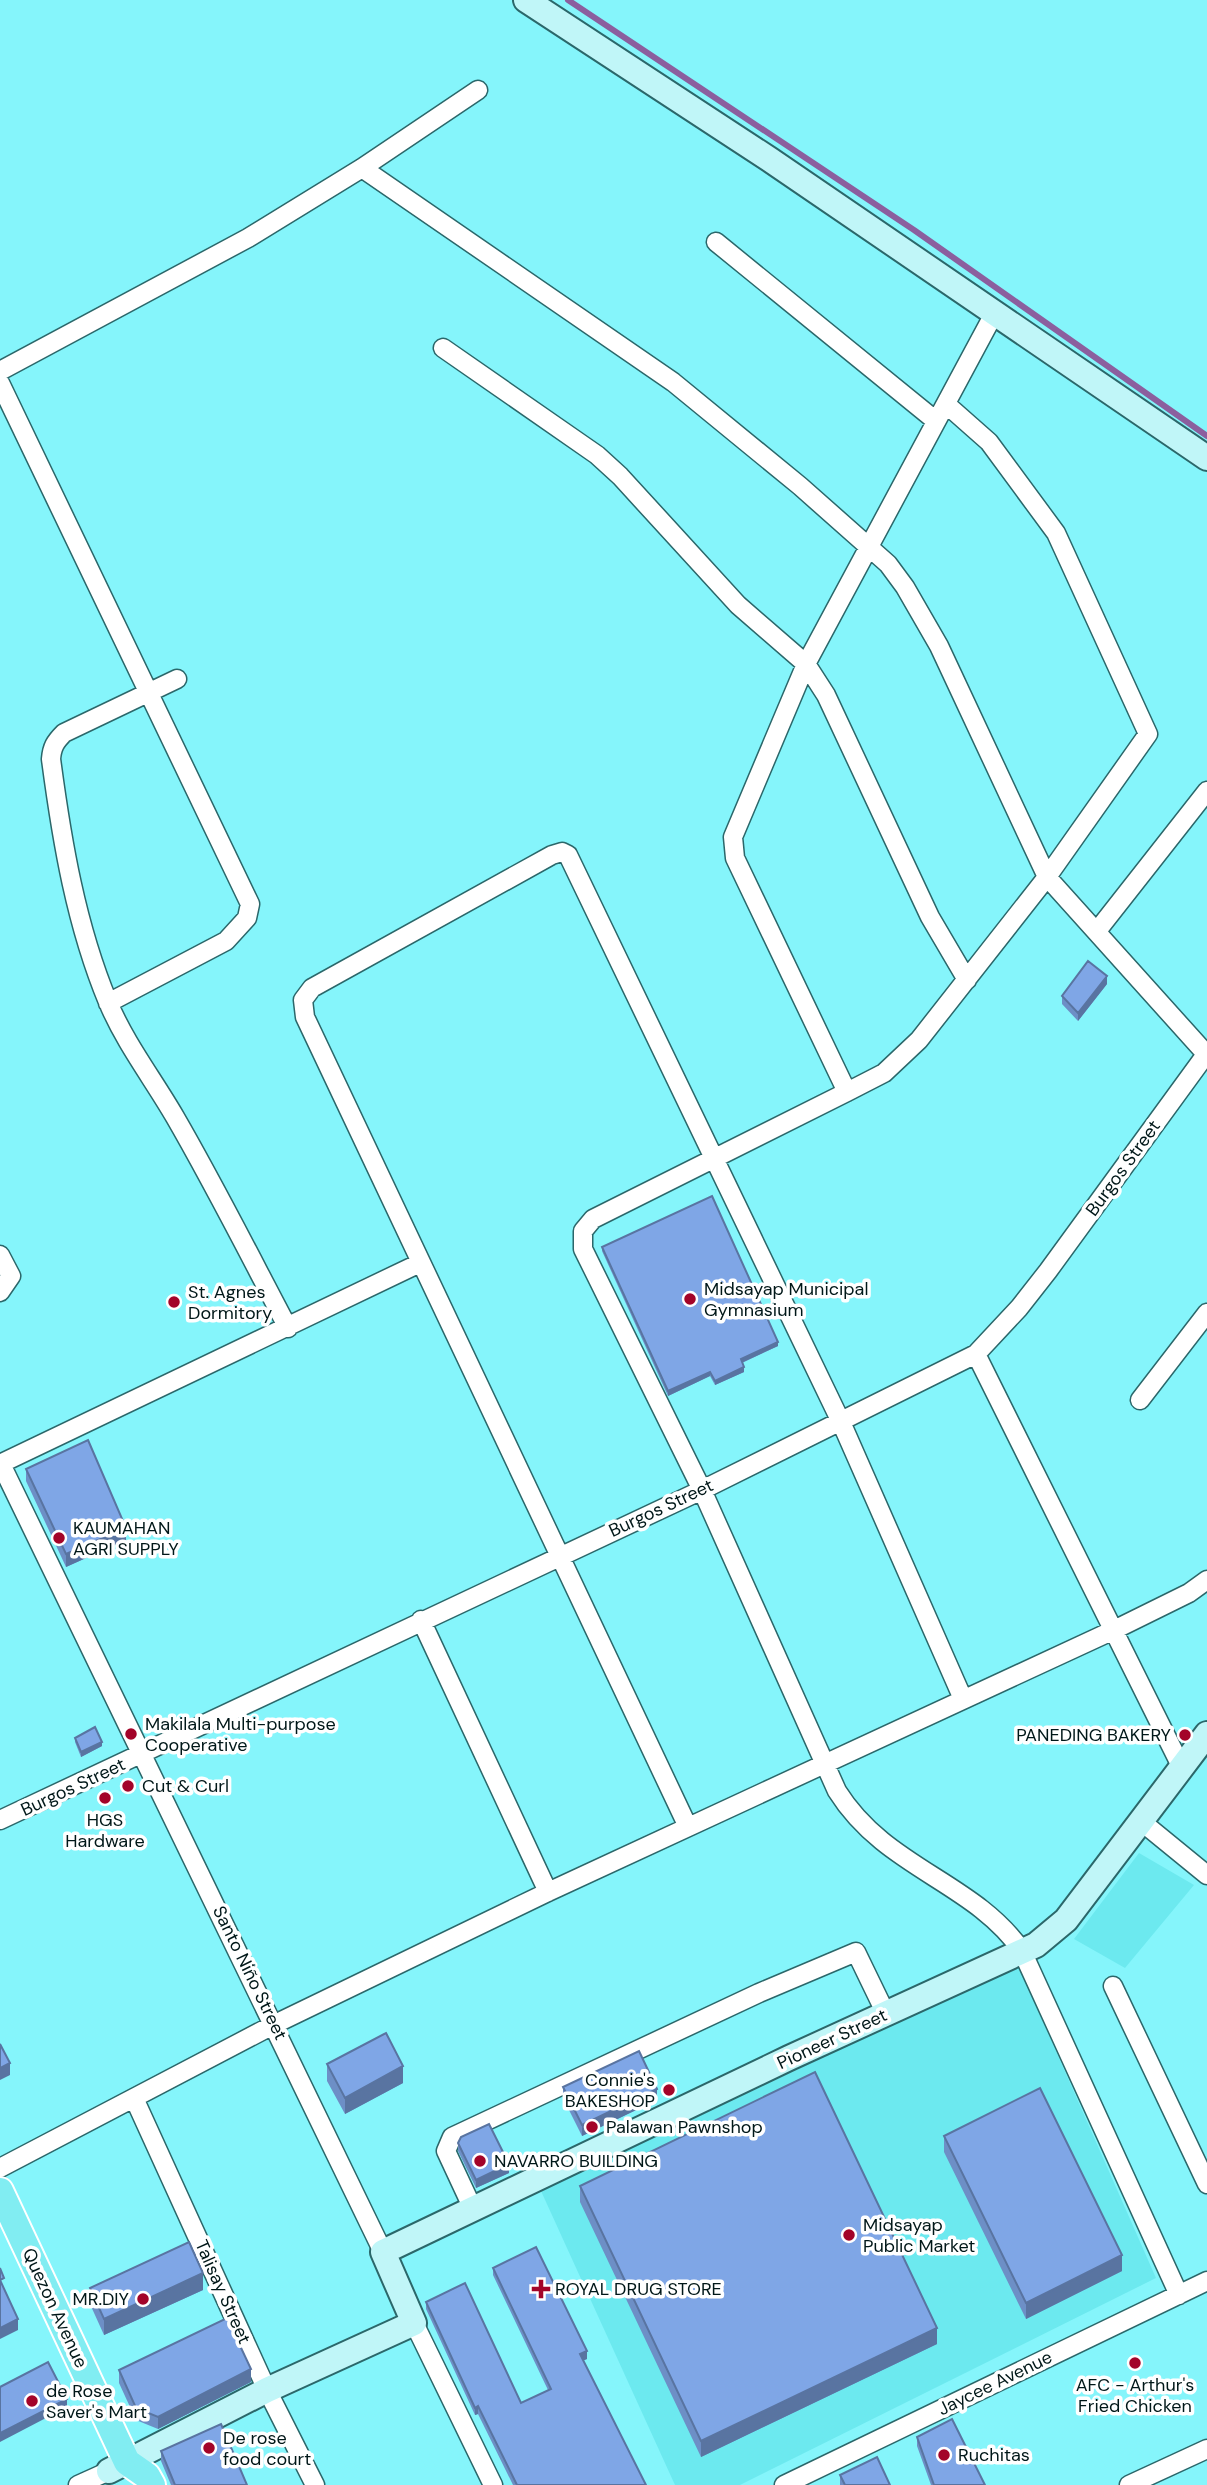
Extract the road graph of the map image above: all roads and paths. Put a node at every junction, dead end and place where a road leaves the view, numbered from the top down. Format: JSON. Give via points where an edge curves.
{"nodes":[{"id":1,"x":526,"y":0,"type":"edge"},
{"id":2,"x":478,"y":89,"type":"dead end"},
{"id":3,"x":362,"y":168,"type":"junction"},
{"id":4,"x":716,"y":242,"type":"dead end"},
{"id":5,"x":995,"y":312,"type":"junction"},
{"id":6,"x":443,"y":348,"type":"dead end"},
{"id":7,"x":0,"y":371,"type":"edge"},
{"id":8,"x":0,"y":383,"type":"edge"},
{"id":9,"x":946,"y":404,"type":"junction"},
{"id":10,"x":936,"y":421,"type":"junction"},
{"id":11,"x":1207,"y":457,"type":"edge"},
{"id":12,"x":869,"y":546,"type":"junction"},
{"id":13,"x":806,"y":664,"type":"junction"},
{"id":14,"x":177,"y":679,"type":"dead end"},
{"id":15,"x":147,"y":692,"type":"junction"},
{"id":16,"x":1204,"y":801,"type":"edge"},
{"id":17,"x":1047,"y":877,"type":"junction"},
{"id":18,"x":1097,"y":932,"type":"junction"},
{"id":19,"x":967,"y":980,"type":"junction"},
{"id":20,"x":108,"y":1003,"type":"junction"},
{"id":21,"x":1207,"y":1054,"type":"edge"},
{"id":22,"x":848,"y":1092,"type":"junction"},
{"id":23,"x":714,"y":1160,"type":"junction"},
{"id":24,"x":0,"y":1255,"type":"edge"},
{"id":25,"x":420,"y":1263,"type":"junction"},
{"id":26,"x":0,"y":1292,"type":"edge"},
{"id":27,"x":1207,"y":1313,"type":"edge"},
{"id":28,"x":288,"y":1328,"type":"junction"},
{"id":29,"x":976,"y":1354,"type":"junction"},
{"id":30,"x":1140,"y":1400,"type":"dead end"},
{"id":31,"x":841,"y":1422,"type":"junction"},
{"id":32,"x":0,"y":1464,"type":"edge"},
{"id":33,"x":702,"y":1490,"type":"junction"},
{"id":34,"x":560,"y":1554,"type":"junction"},
{"id":35,"x":1207,"y":1580,"type":"edge"},
{"id":36,"x":421,"y":1620,"type":"junction"},
{"id":37,"x":1116,"y":1629,"type":"junction"},
{"id":38,"x":963,"y":1699,"type":"junction"},
{"id":39,"x":1207,"y":1734,"type":"edge"},
{"id":40,"x":144,"y":1754,"type":"junction"},
{"id":41,"x":823,"y":1764,"type":"junction"},
{"id":42,"x":1181,"y":1766,"type":"junction"},
{"id":43,"x":1,"y":1818,"type":"edge"},
{"id":44,"x":1142,"y":1822,"type":"junction"},
{"id":45,"x":688,"y":1827,"type":"junction"},
{"id":46,"x":1207,"y":1875,"type":"edge"},
{"id":47,"x":548,"y":1892,"type":"junction"},
{"id":48,"x":1022,"y":1951,"type":"junction"},
{"id":49,"x":1113,"y":1986,"type":"dead end"},
{"id":50,"x":886,"y":2014,"type":"junction"},
{"id":51,"x":275,"y":2024,"type":"junction"},
{"id":52,"x":135,"y":2098,"type":"junction"},
{"id":53,"x":0,"y":2168,"type":"edge"},
{"id":54,"x":1207,"y":2184,"type":"edge"},
{"id":55,"x":0,"y":2192,"type":"edge"},
{"id":56,"x":473,"y":2208,"type":"junction"},
{"id":57,"x":383,"y":2252,"type":"junction"},
{"id":58,"x":1207,"y":2281,"type":"edge"},
{"id":59,"x":1179,"y":2295,"type":"junction"},
{"id":60,"x":414,"y":2323,"type":"junction"},
{"id":61,"x":267,"y":2390,"type":"junction"},
{"id":62,"x":1207,"y":2449,"type":"edge"},
{"id":63,"x":120,"y":2473,"type":"edge"},
{"id":64,"x":78,"y":2485,"type":"edge"},
{"id":65,"x":152,"y":2485,"type":"edge"},
{"id":66,"x":315,"y":2485,"type":"edge"},
{"id":67,"x":493,"y":2485,"type":"edge"},
{"id":68,"x":784,"y":2485,"type":"edge"},
{"id":69,"x":1129,"y":2485,"type":"edge"}],
"edges":[{"from":1,"to":5,"type":"main road"},
{"from":2,"to":3,"type":"street"},
{"from":3,"to":7,"type":"street","via":[[248,238]]},
{"from":3,"to":12,"type":"street","via":[[673,382]]},
{"from":4,"to":10,"type":"street"},
{"from":5,"to":9,"type":"street"},
{"from":5,"to":11,"type":"main road"},
{"from":6,"to":13,"type":"street","via":[[597,455],[752,620]]},
{"from":8,"to":15,"type":"street"},
{"from":9,"to":10,"type":"street"},
{"from":9,"to":17,"type":"street","via":[[989,442],[1056,533],[1149,734]]},
{"from":10,"to":12,"type":"street"},
{"from":12,"to":13,"type":"street"},
{"from":12,"to":17,"type":"street","via":[[895,571],[939,646]]},
{"from":13,"to":19,"type":"street","via":[[826,695],[930,916]]},
{"from":13,"to":22,"type":"street","via":[[738,820],[733,836],[735,858]]},
{"from":14,"to":15,"type":"street"},
{"from":15,"to":20,"type":"street","via":[[64,733],[51,747],[62,835],[88,948]]},
{"from":15,"to":20,"type":"street","via":[[250,904],[247,919],[226,941]]},
{"from":16,"to":18,"type":"street"},
{"from":17,"to":18,"type":"street"},
{"from":17,"to":19,"type":"street"},
{"from":18,"to":21,"type":"street"},
{"from":19,"to":22,"type":"street","via":[[900,1059]]},
{"from":20,"to":28,"type":"street","via":[[176,1118]]},
{"from":21,"to":29,"type":"street","name":"Burgos Street","via":[[1034,1289]]},
{"from":22,"to":23,"type":"street"},
{"from":23,"to":25,"type":"street","via":[[568,855],[552,855],[312,988],[303,1000],[305,1017]]},
{"from":23,"to":31,"type":"street"},
{"from":23,"to":33,"type":"street","via":[[593,1219],[583,1231],[583,1250]]},
{"from":24,"to":26,"type":"street","via":[[10,1276]]},
{"from":25,"to":28,"type":"street"},
{"from":25,"to":34,"type":"street"},
{"from":27,"to":30,"type":"street"},
{"from":28,"to":32,"type":"street"},
{"from":29,"to":31,"type":"street","name":"Burgos Street"},
{"from":29,"to":37,"type":"street"},
{"from":31,"to":33,"type":"street","name":"Burgos Street"},
{"from":31,"to":38,"type":"street"},
{"from":32,"to":40,"type":"street","name":"Santo Niño Street"},
{"from":33,"to":34,"type":"street","name":"Burgos Street"},
{"from":33,"to":41,"type":"street"},
{"from":34,"to":36,"type":"street","name":"Burgos Street"},
{"from":34,"to":45,"type":"street"},
{"from":35,"to":37,"type":"street"},
{"from":36,"to":40,"type":"street","name":"Burgos Street"},
{"from":36,"to":47,"type":"street"},
{"from":37,"to":38,"type":"street"},
{"from":37,"to":42,"type":"street"},
{"from":38,"to":41,"type":"street"},
{"from":39,"to":42,"type":"main road","name":"Pioneer Street"},
{"from":40,"to":43,"type":"street","name":"Burgos Street"},
{"from":40,"to":51,"type":"street","name":"Santo Niño Street"},
{"from":41,"to":45,"type":"street"},
{"from":41,"to":48,"type":"street","via":[[848,1809],[866,1830],[986,1913]]},
{"from":42,"to":44,"type":"main road","name":"Pioneer Street"},
{"from":44,"to":46,"type":"street"},
{"from":44,"to":48,"type":"main road","name":"Pioneer Street","via":[[1066,1920]]},
{"from":45,"to":47,"type":"street"},
{"from":47,"to":51,"type":"street"},
{"from":48,"to":50,"type":"main road","name":"Pioneer Street"},
{"from":48,"to":59,"type":"street"},
{"from":49,"to":54,"type":"street"},
{"from":50,"to":56,"type":"main road","name":"Pioneer Street"},
{"from":50,"to":56,"type":"street","via":[[856,1952],[489,2119],[452,2137],[446,2146]]},
{"from":51,"to":52,"type":"street"},
{"from":51,"to":57,"type":"street","name":"Santo Niño Street"},
{"from":52,"to":53,"type":"street"},
{"from":52,"to":61,"type":"street","name":"Talisay Street"},
{"from":55,"to":63,"type":"main road","name":"Quezon Avenue"},
{"from":56,"to":57,"type":"main road","name":"Pioneer Street"},
{"from":57,"to":60,"type":"main road","name":"Santo Niño Street"},
{"from":58,"to":59,"type":"street","name":"Jaycee Avenue"},
{"from":59,"to":68,"type":"street","name":"Jaycee Avenue"},
{"from":60,"to":61,"type":"main road"},
{"from":60,"to":67,"type":"street","name":"Santo Niño Street"},
{"from":61,"to":63,"type":"main road"},
{"from":61,"to":66,"type":"street","name":"Talisay Street"},
{"from":62,"to":69,"type":"street"},
{"from":63,"to":64,"type":"street"},
{"from":63,"to":65,"type":"main road","name":"Quezon Avenue","via":[[148,2476]]}]}
